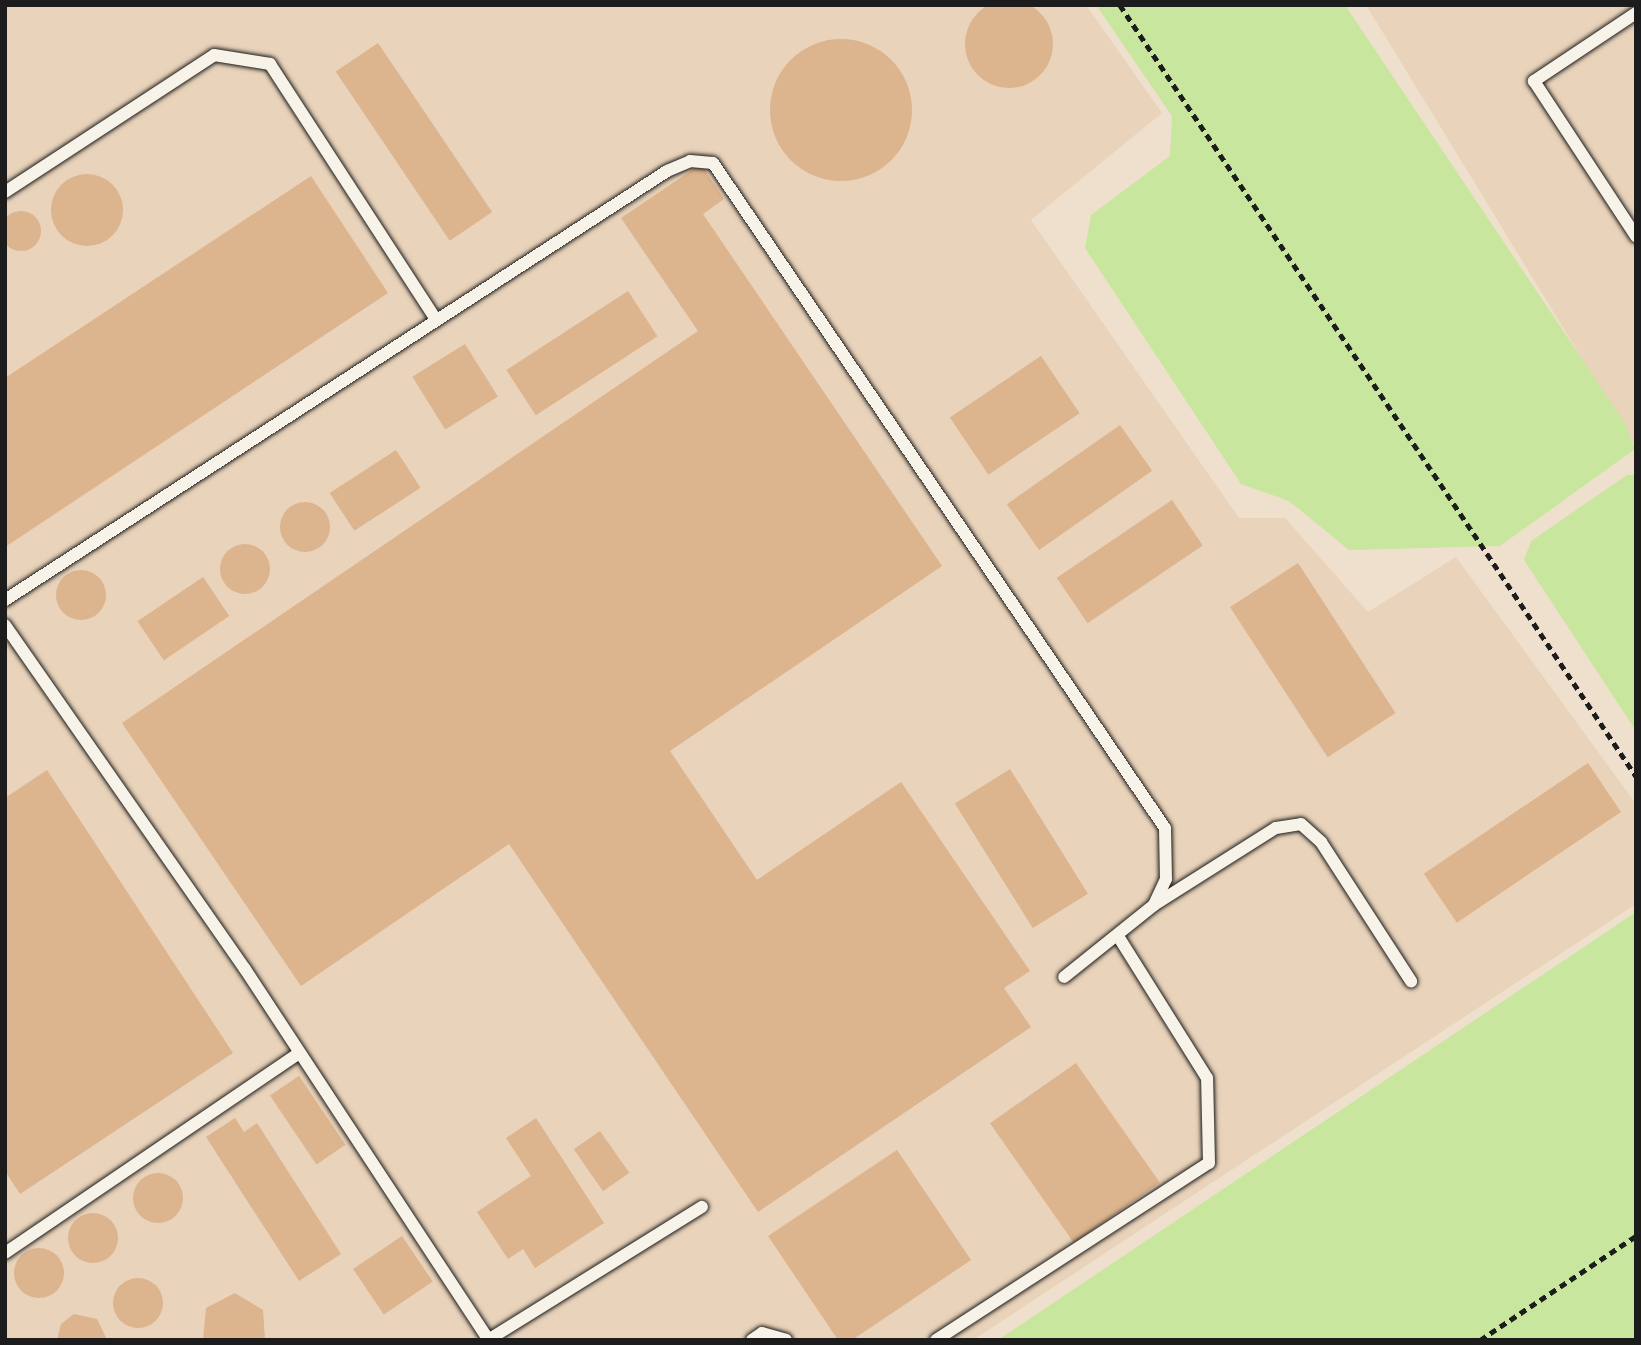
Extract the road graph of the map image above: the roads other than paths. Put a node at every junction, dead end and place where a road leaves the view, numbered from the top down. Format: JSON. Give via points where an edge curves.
{"nodes":[{"id":1,"x":1636,"y":13,"type":"edge"},
{"id":2,"x":5,"y":192,"type":"edge"},
{"id":3,"x":1636,"y":236,"type":"edge"},
{"id":4,"x":436,"y":320,"type":"junction"},
{"id":5,"x":5,"y":600,"type":"edge"},
{"id":6,"x":5,"y":625,"type":"edge"},
{"id":7,"x":1154,"y":905,"type":"junction"},
{"id":8,"x":1118,"y":936,"type":"junction"},
{"id":9,"x":1064,"y":977,"type":"dead end"},
{"id":10,"x":1411,"y":981,"type":"dead end"},
{"id":11,"x":299,"y":1053,"type":"junction"},
{"id":12,"x":702,"y":1207,"type":"dead end"},
{"id":13,"x":5,"y":1253,"type":"edge"},
{"id":14,"x":489,"y":1340,"type":"edge"},
{"id":15,"x":752,"y":1340,"type":"edge"},
{"id":16,"x":786,"y":1340,"type":"edge"},
{"id":17,"x":936,"y":1340,"type":"edge"}],
"edges":[{"from":1,"to":3,"type":"lane","via":[[1534,81]]},
{"from":2,"to":4,"type":"lane","via":[[214,55],[270,64]]},
{"from":4,"to":5,"type":"lane"},
{"from":4,"to":7,"type":"lane","via":[[667,171],[690,161],[713,163],[1165,828],[1166,879]]},
{"from":6,"to":11,"type":"lane"},
{"from":7,"to":8,"type":"lane"},
{"from":7,"to":10,"type":"lane","via":[[1276,828],[1301,824],[1321,842]]},
{"from":8,"to":9,"type":"lane"},
{"from":8,"to":17,"type":"lane","via":[[1207,1078],[1209,1163]]},
{"from":11,"to":13,"type":"lane"},
{"from":11,"to":14,"type":"lane"},
{"from":12,"to":14,"type":"lane"},
{"from":15,"to":16,"type":"lane","via":[[762,1333]]}]}
